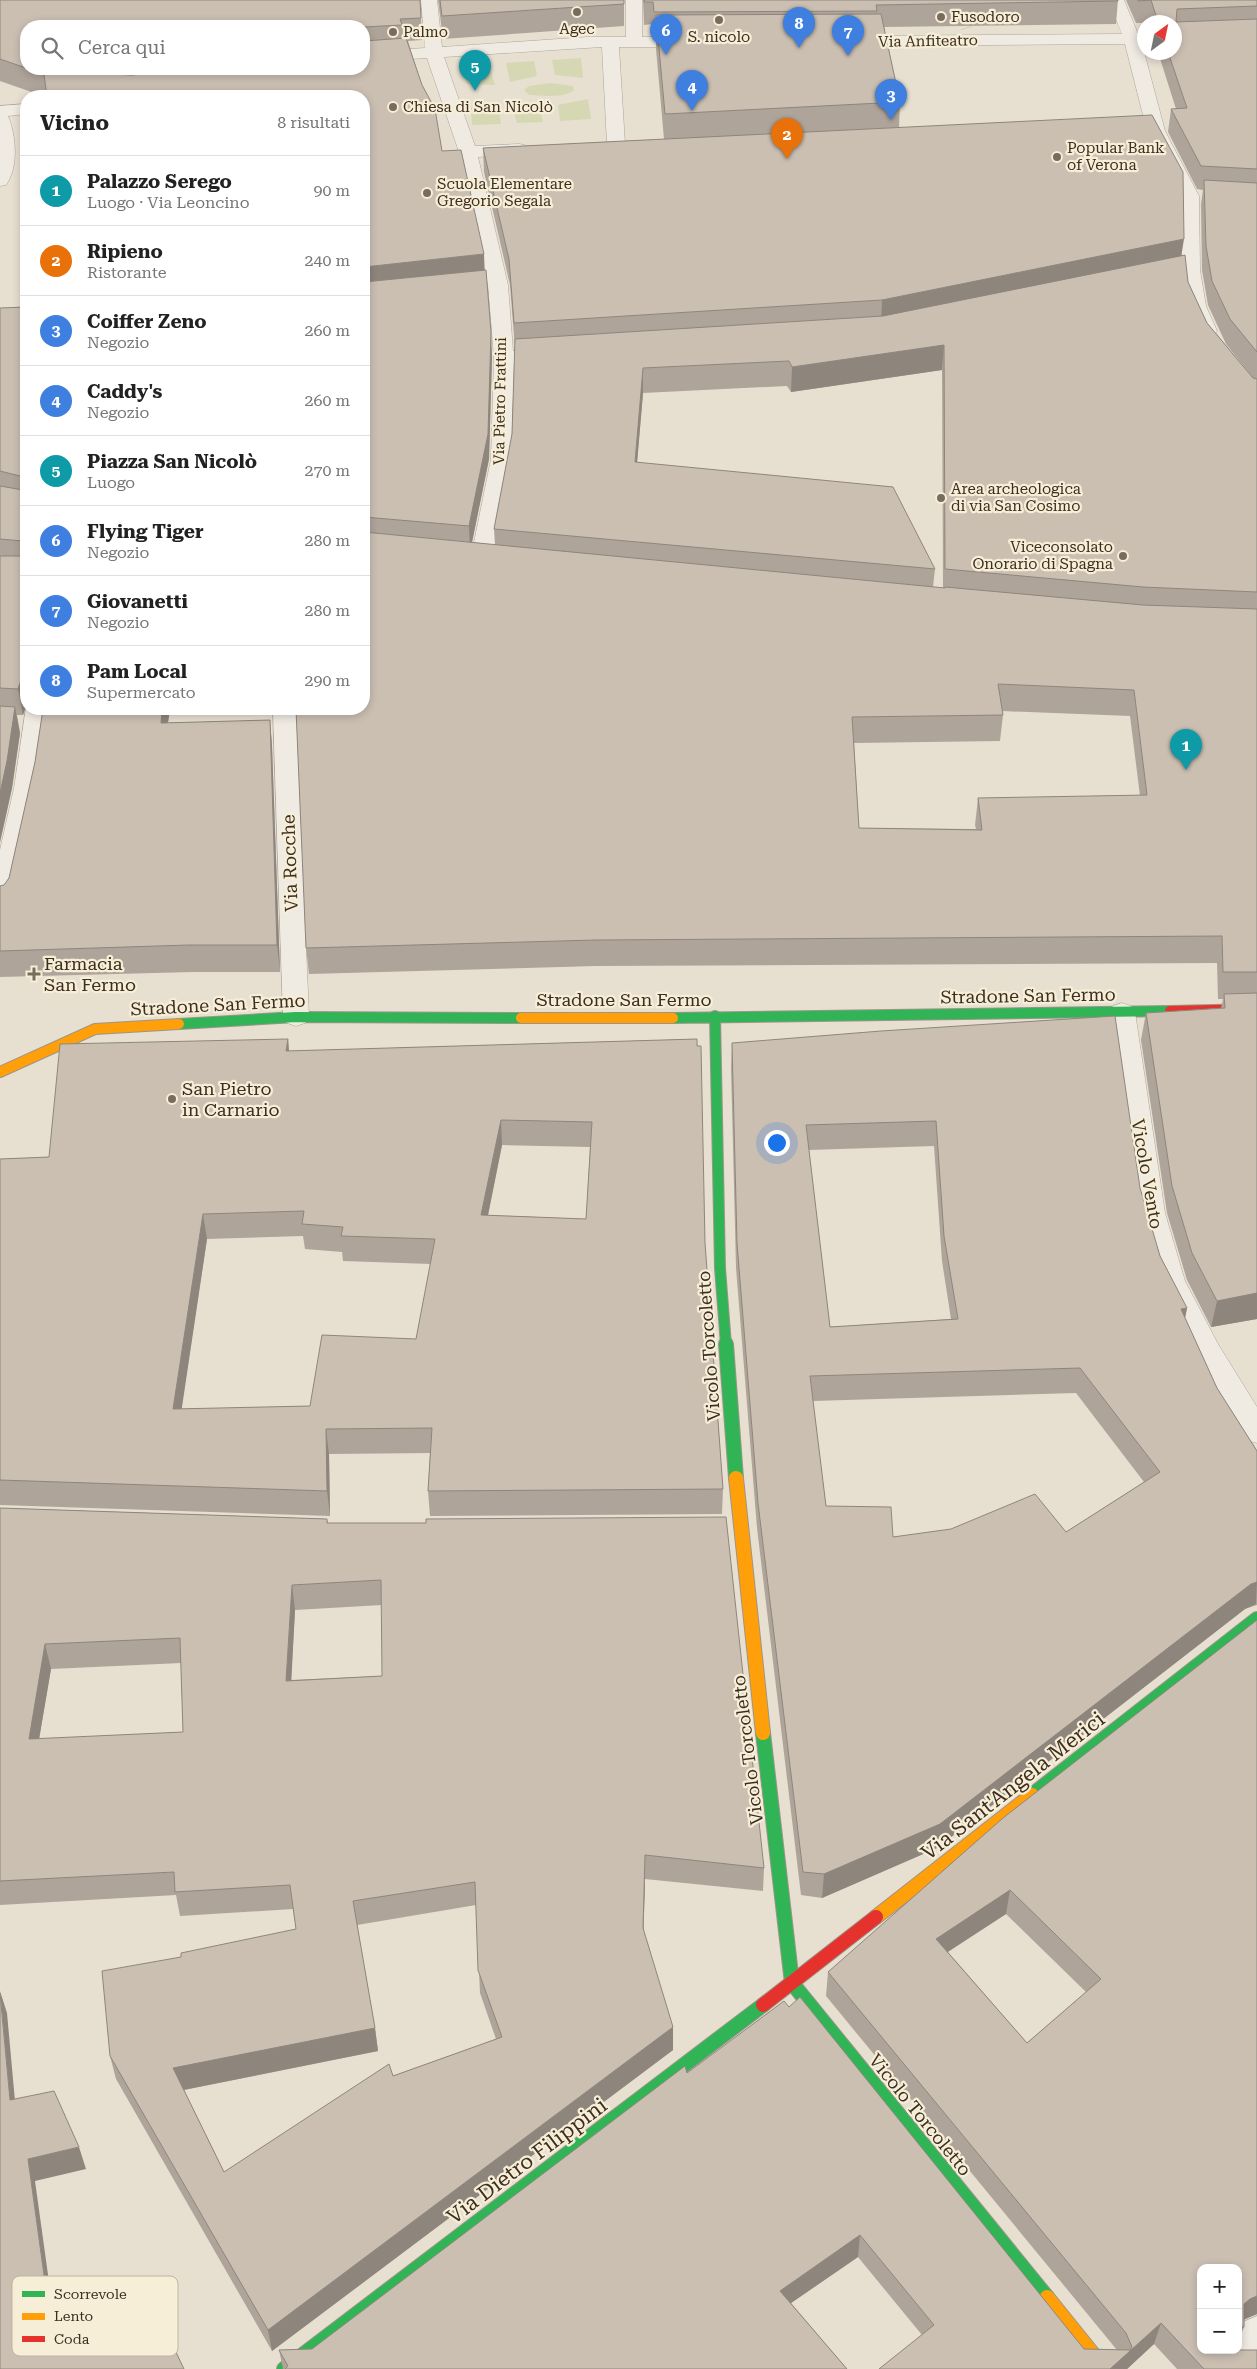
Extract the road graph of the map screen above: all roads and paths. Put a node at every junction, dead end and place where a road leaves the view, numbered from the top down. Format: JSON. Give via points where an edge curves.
{"nodes":[{"id":1,"x":429,"y":0,"type":"edge"},
{"id":2,"x":634,"y":0,"type":"edge"},
{"id":3,"x":1116,"y":0,"type":"edge"},
{"id":4,"x":1137,"y":37,"type":"edge"},
{"id":5,"x":1137,"y":39,"type":"edge"},
{"id":6,"x":610,"y":42,"type":"junction"},
{"id":7,"x":634,"y":42,"type":"junction"},
{"id":8,"x":838,"y":42,"type":"edge"},
{"id":9,"x":706,"y":43,"type":"edge"},
{"id":10,"x":434,"y":53,"type":"junction"},
{"id":11,"x":370,"y":57,"type":"edge"},
{"id":12,"x":1142,"y":60,"type":"edge"},
{"id":13,"x":20,"y":109,"type":"edge"},
{"id":14,"x":0,"y":111,"type":"edge"},
{"id":15,"x":0,"y":117,"type":"edge"},
{"id":16,"x":1156,"y":131,"type":"junction"},
{"id":17,"x":1138,"y":132,"type":"edge"},
{"id":18,"x":616,"y":144,"type":"junction"},
{"id":19,"x":596,"y":145,"type":"edge"},
{"id":20,"x":537,"y":148,"type":"edge"},
{"id":21,"x":635,"y":149,"type":"edge"},
{"id":22,"x":468,"y":152,"type":"junction"},
{"id":23,"x":0,"y":181,"type":"edge"},
{"id":24,"x":1190,"y":196,"type":"junction"},
{"id":25,"x":1209,"y":197,"type":"edge"},
{"id":26,"x":1191,"y":270,"type":"junction"},
{"id":27,"x":1133,"y":282,"type":"edge"},
{"id":28,"x":498,"y":285,"type":"junction"},
{"id":29,"x":478,"y":287,"type":"edge"},
{"id":30,"x":1215,"y":347,"type":"edge"},
{"id":31,"x":573,"y":353,"type":"edge"},
{"id":32,"x":504,"y":358,"type":"junction"},
{"id":33,"x":481,"y":562,"type":"edge"},
{"id":34,"x":284,"y":715,"type":"edge"},
{"id":35,"x":29,"y":719,"type":"edge"},
{"id":36,"x":0,"y":904,"type":"edge"},
{"id":37,"x":1257,"y":1010,"type":"edge"},
{"id":38,"x":1122,"y":1012,"type":"junction"},
{"id":39,"x":715,"y":1016,"type":"junction"},
{"id":40,"x":296,"y":1017,"type":"junction"},
{"id":41,"x":0,"y":1072,"type":"edge"},
{"id":42,"x":1257,"y":1432,"type":"edge"},
{"id":43,"x":710,"y":1528,"type":"edge"},
{"id":44,"x":740,"y":1528,"type":"junction"},
{"id":45,"x":1257,"y":1618,"type":"edge"},
{"id":46,"x":792,"y":1984,"type":"junction"},
{"id":47,"x":1257,"y":2335,"type":"edge"},
{"id":48,"x":284,"y":2369,"type":"edge"},
{"id":49,"x":1105,"y":2369,"type":"edge"},
{"id":50,"x":1222,"y":2369,"type":"edge"}],
"edges":[{"from":1,"to":10,"type":"street","name":"Via Pietro Frattini"},
{"from":2,"to":7,"type":"street"},
{"from":3,"to":4,"type":"street"},
{"from":5,"to":8,"type":"street","name":"Via Anfiteatro","via":[[972,34]]},
{"from":6,"to":7,"type":"street"},
{"from":6,"to":10,"type":"street"},
{"from":6,"to":18,"type":"street"},
{"from":7,"to":9,"type":"street"},
{"from":10,"to":11,"type":"street"},
{"from":10,"to":22,"type":"street","name":"Via Pietro Frattini"},
{"from":12,"to":16,"type":"street"},
{"from":13,"to":14,"type":"street"},
{"from":15,"to":23,"type":"street","via":[[6,140]]},
{"from":16,"to":17,"type":"street"},
{"from":16,"to":24,"type":"street"},
{"from":18,"to":19,"type":"street"},
{"from":18,"to":21,"type":"street"},
{"from":20,"to":22,"type":"street"},
{"from":22,"to":28,"type":"street","name":"Via Pietro Frattini"},
{"from":24,"to":25,"type":"street"},
{"from":24,"to":26,"type":"street"},
{"from":26,"to":27,"type":"street"},
{"from":26,"to":30,"type":"street","via":[[1196,306]]},
{"from":28,"to":29,"type":"street"},
{"from":28,"to":32,"type":"street","name":"Via Pietro Frattini"},
{"from":31,"to":32,"type":"street"},
{"from":32,"to":33,"type":"street","name":"Via Pietro Frattini","via":[[501,459]]},
{"from":34,"to":40,"type":"street","name":"Via Rocche"},
{"from":35,"to":36,"type":"street","via":[[26,788]]},
{"from":37,"to":38,"type":"street","name":"Stradone San Fermo"},
{"from":38,"to":39,"type":"street","name":"Stradone San Fermo"},
{"from":38,"to":42,"type":"street","name":"Vicolo Vento","via":[[1151,1213],[1171,1281],[1206,1349]]},
{"from":39,"to":40,"type":"street","name":"Stradone San Fermo"},
{"from":39,"to":44,"type":"street","name":"Vicolo Torcoletto","via":[[720,1268]]},
{"from":40,"to":41,"type":"street","name":"Stradone San Fermo","via":[[95,1029]]},
{"from":43,"to":44,"type":"street"},
{"from":44,"to":46,"type":"street","name":"Vicolo Torcoletto"},
{"from":45,"to":46,"type":"street","name":"Via Sant'Angela Merici"},
{"from":46,"to":48,"type":"street","name":"Via Dietro Filippini"},
{"from":46,"to":49,"type":"street","name":"Vicolo Torcoletto"},
{"from":47,"to":50,"type":"street"}]}
